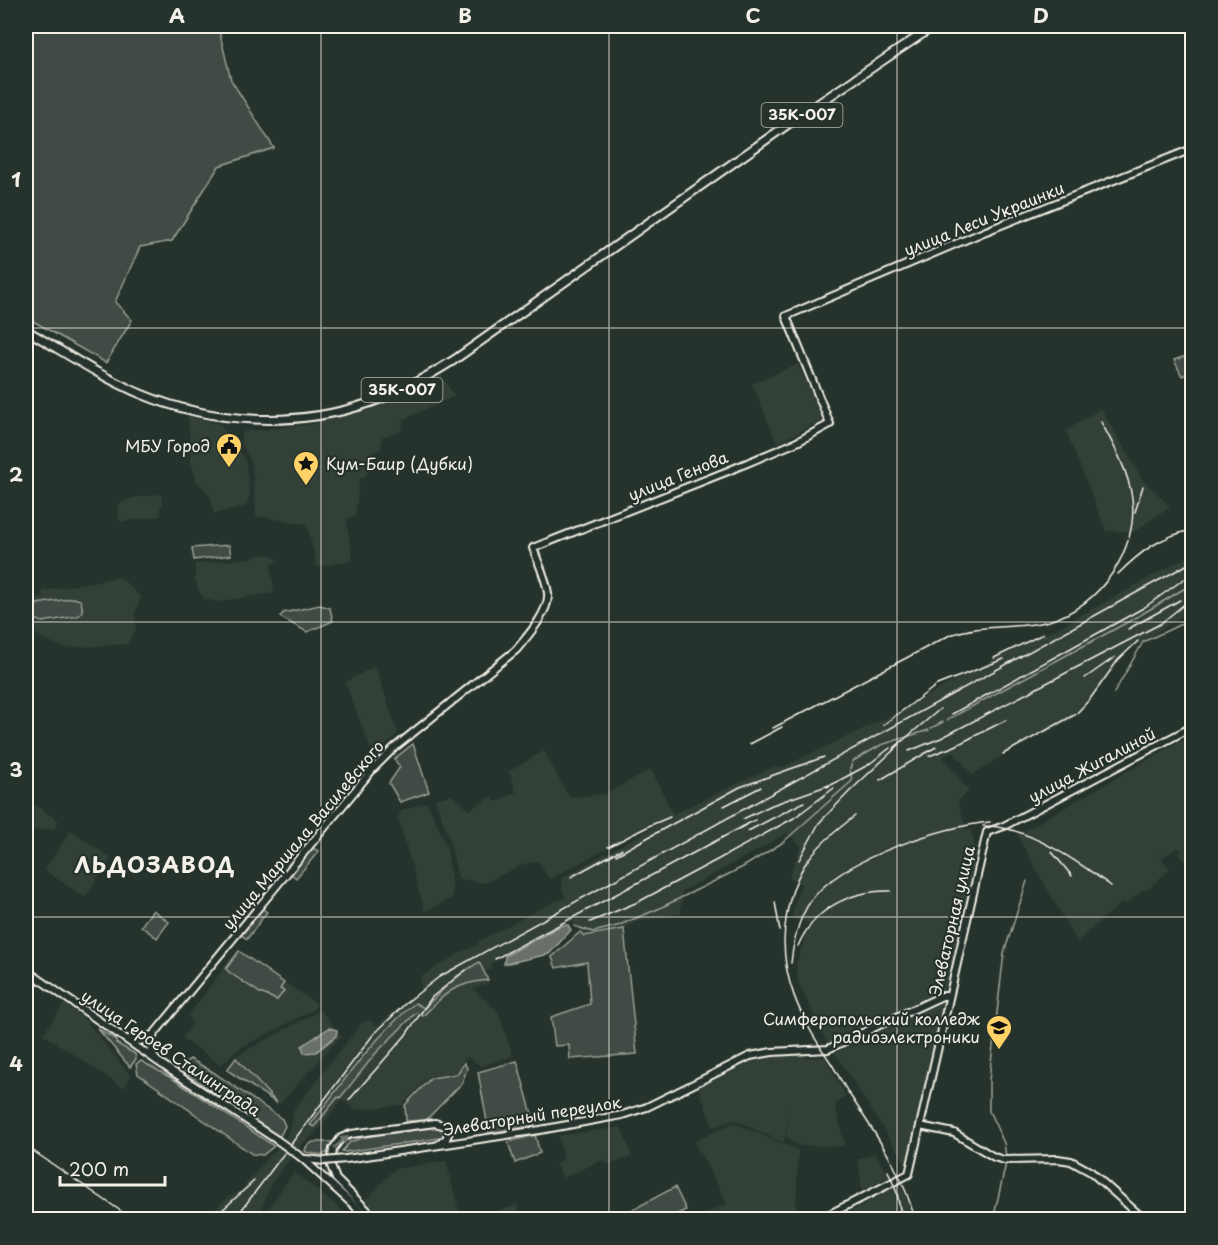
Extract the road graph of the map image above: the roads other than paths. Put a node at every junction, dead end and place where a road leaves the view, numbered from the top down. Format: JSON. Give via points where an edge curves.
{"nodes":[{"id":1,"x":934,"y":26,"type":"edge"},
{"id":2,"x":1192,"y":149,"type":"edge"},
{"id":3,"x":26,"y":330,"type":"edge"},
{"id":4,"x":830,"y":424,"type":"joint"},
{"id":5,"x":548,"y":593,"type":"joint"},
{"id":6,"x":1192,"y":727,"type":"edge"},
{"id":7,"x":1004,"y":826,"type":"joint"},
{"id":8,"x":26,"y":970,"type":"edge"},
{"id":9,"x":949,"y":996,"type":"junction"},
{"id":10,"x":155,"y":1033,"type":"junction"},
{"id":11,"x":123,"y":1037,"type":"junction"},
{"id":12,"x":156,"y":1060,"type":"junction"},
{"id":13,"x":920,"y":1126,"type":"junction"},
{"id":14,"x":437,"y":1145,"type":"junction"},
{"id":15,"x":302,"y":1158,"type":"junction"},
{"id":16,"x":370,"y":1220,"type":"edge"},
{"id":17,"x":377,"y":1220,"type":"edge"},
{"id":18,"x":818,"y":1220,"type":"edge"},
{"id":19,"x":1145,"y":1220,"type":"edge"}],
"edges":[{"from":1,"to":3,"type":"main road","number":"35К-007","via":[[454,360],[418,382],[369,403],[314,416],[274,420],[183,408],[123,385]]},
{"from":2,"to":4,"type":"main road","name":"улица Леси Украинки","via":[[786,316]]},
{"from":4,"to":5,"type":"main road","name":"улица Генова","via":[[797,442],[533,548]]},
{"from":5,"to":10,"type":"main road","name":"улица Маршала Василевского","via":[[548,602],[537,623],[516,650],[382,759]]},
{"from":6,"to":7,"type":"main road","name":"улица Жигалиной"},
{"from":7,"to":9,"type":"main road","name":"Элеваторная улица","via":[[986,834]]},
{"from":8,"to":11,"type":"main road","name":"улица Героев Сталинграда"},
{"from":9,"to":13,"type":"main road","name":"Элеваторная улица"},
{"from":9,"to":14,"type":"main road","name":"Элеваторный переулок","via":[[828,1049],[750,1056],[639,1111]]},
{"from":10,"to":11,"type":"main road","via":[[140,1041]]},
{"from":10,"to":12,"type":"main road","via":[[149,1043]]},
{"from":11,"to":12,"type":"main road","name":"улица Героев Сталинграда"},
{"from":12,"to":15,"type":"main road","name":"улица Героев Сталинграда","bridge":true},
{"from":13,"to":18,"type":"main road","name":"Элеваторная улица","via":[[909,1174]]},
{"from":13,"to":19,"type":"main road","via":[[954,1133],[1004,1160],[1058,1159],[1078,1164]]},
{"from":14,"to":15,"type":"main road","name":"Элеваторный переулок","bridge":true,"via":[[346,1159]]},
{"from":17,"to":14,"type":"main road","one_way":true,"via":[[336,1179],[331,1154],[338,1141],[351,1134],[439,1123],[448,1132]]},
{"from":15,"to":16,"type":"main road","name":"улица Героев Сталинграда"}]}
